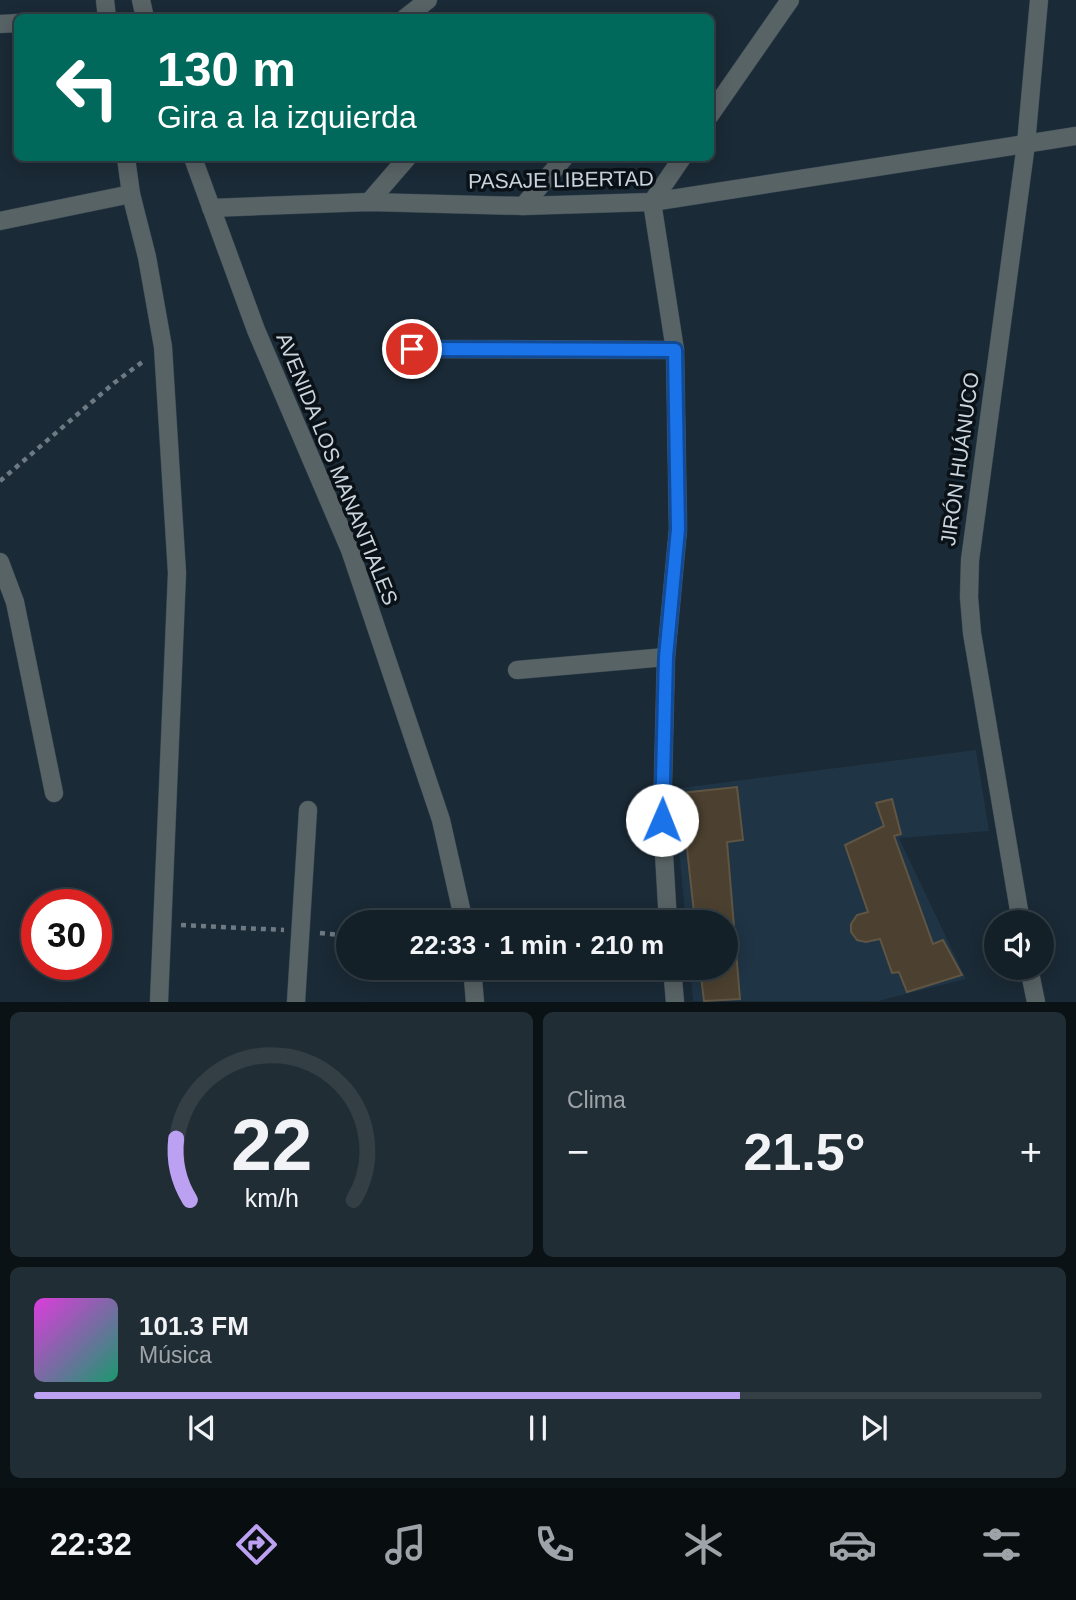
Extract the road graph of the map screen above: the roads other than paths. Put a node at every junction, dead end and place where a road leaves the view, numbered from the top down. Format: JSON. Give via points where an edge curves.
{"nodes":[{"id":1,"x":428,"y":0,"type":"edge"},
{"id":2,"x":790,"y":0,"type":"edge"},
{"id":3,"x":1039,"y":0,"type":"edge"},
{"id":4,"x":410,"y":14,"type":"edge"},
{"id":5,"x":714,"y":109,"type":"edge"},
{"id":6,"x":1076,"y":136,"type":"edge"},
{"id":7,"x":1026,"y":144,"type":"junction"},
{"id":8,"x":126,"y":161,"type":"edge"},
{"id":9,"x":194,"y":161,"type":"edge"},
{"id":10,"x":404,"y":161,"type":"edge"},
{"id":11,"x":561,"y":161,"type":"edge"},
{"id":12,"x":680,"y":161,"type":"edge"},
{"id":13,"x":131,"y":194,"type":"junction"},
{"id":14,"x":369,"y":202,"type":"junction"},
{"id":15,"x":652,"y":202,"type":"junction"},
{"id":16,"x":523,"y":206,"type":"junction"},
{"id":17,"x":211,"y":208,"type":"junction"},
{"id":18,"x":0,"y":221,"type":"edge"},
{"id":19,"x":412,"y":349,"type":"dead end"},
{"id":20,"x":675,"y":350,"type":"junction"},
{"id":21,"x":0,"y":562,"type":"edge"},
{"id":22,"x":666,"y":657,"type":"junction"},
{"id":23,"x":517,"y":670,"type":"dead end"},
{"id":24,"x":54,"y":793,"type":"dead end"},
{"id":25,"x":309,"y":810,"type":"dead end"},
{"id":26,"x":461,"y":910,"type":"edge"},
{"id":27,"x":667,"y":910,"type":"edge"},
{"id":28,"x":1019,"y":910,"type":"edge"},
{"id":29,"x":473,"y":980,"type":"edge"},
{"id":30,"x":673,"y":980,"type":"edge"},
{"id":31,"x":1031,"y":980,"type":"edge"},
{"id":32,"x":159,"y":1002,"type":"edge"},
{"id":33,"x":296,"y":1002,"type":"edge"},
{"id":34,"x":475,"y":1002,"type":"edge"},
{"id":35,"x":675,"y":1002,"type":"edge"},
{"id":36,"x":1035,"y":1002,"type":"edge"}],
"edges":[{"from":1,"to":4,"type":"street"},
{"from":2,"to":5,"type":"street"},
{"from":3,"to":7,"type":"street","name":"JIRÓN HUÁNUCO"},
{"from":6,"to":7,"type":"street","name":"PASAJE LIBERTAD"},
{"from":7,"to":15,"type":"street","name":"PASAJE LIBERTAD"},
{"from":7,"to":28,"type":"street","name":"JIRÓN HUÁNUCO","via":[[970,560],[969,597]]},
{"from":8,"to":13,"type":"street"},
{"from":9,"to":17,"type":"street","name":"AVENIDA LOS MANANTIALES"},
{"from":10,"to":14,"type":"street"},
{"from":11,"to":16,"type":"street"},
{"from":12,"to":15,"type":"street"},
{"from":13,"to":18,"type":"street"},
{"from":13,"to":32,"type":"street","via":[[163,347],[177,573]]},
{"from":14,"to":16,"type":"street","name":"PASAJE LIBERTAD"},
{"from":14,"to":17,"type":"street","name":"PASAJE LIBERTAD"},
{"from":15,"to":16,"type":"street","name":"PASAJE LIBERTAD"},
{"from":15,"to":20,"type":"street"},
{"from":17,"to":26,"type":"street","name":"AVENIDA LOS MANANTIALES","via":[[256,330],[350,550],[441,820]]},
{"from":19,"to":20,"type":"street"},
{"from":20,"to":22,"type":"street","via":[[678,529]]},
{"from":21,"to":24,"type":"street","via":[[15,602]]},
{"from":22,"to":23,"type":"street"},
{"from":22,"to":27,"type":"street","via":[[662,820]]},
{"from":25,"to":33,"type":"street"},
{"from":29,"to":34,"type":"street"},
{"from":30,"to":35,"type":"street"},
{"from":31,"to":36,"type":"street"}]}
